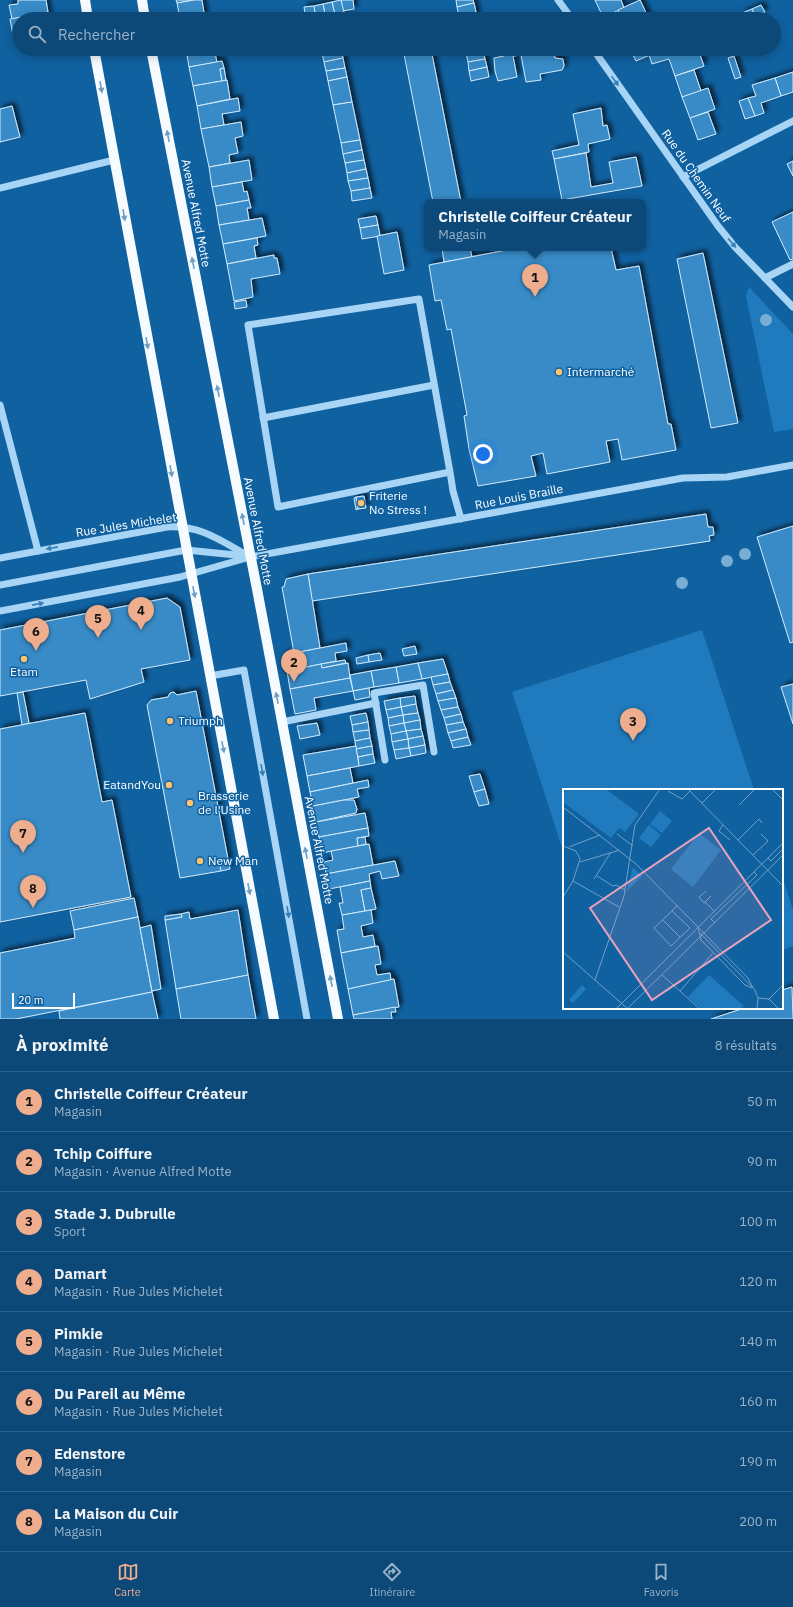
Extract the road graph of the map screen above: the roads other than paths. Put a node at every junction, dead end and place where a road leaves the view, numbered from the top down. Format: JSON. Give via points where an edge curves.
{"nodes":[{"id":1,"x":85,"y":0,"type":"edge"},
{"id":2,"x":142,"y":0,"type":"edge"},
{"id":3,"x":558,"y":0,"type":"edge"},
{"id":4,"x":87,"y":12,"type":"edge"},
{"id":5,"x":144,"y":12,"type":"edge"},
{"id":6,"x":567,"y":12,"type":"edge"},
{"id":7,"x":95,"y":56,"type":"edge"},
{"id":8,"x":152,"y":56,"type":"edge"},
{"id":9,"x":598,"y":56,"type":"edge"},
{"id":10,"x":793,"y":121,"type":"edge"},
{"id":11,"x":114,"y":160,"type":"junction"},
{"id":12,"x":683,"y":177,"type":"junction"},
{"id":13,"x":0,"y":188,"type":"edge"},
{"id":14,"x":793,"y":264,"type":"edge"},
{"id":15,"x":765,"y":278,"type":"junction"},
{"id":16,"x":793,"y":307,"type":"edge"},
{"id":17,"x":434,"y":385,"type":"junction"},
{"id":18,"x":0,"y":405,"type":"edge"},
{"id":19,"x":263,"y":418,"type":"junction"},
{"id":20,"x":793,"y":465,"type":"edge"},
{"id":21,"x":450,"y":472,"type":"junction"},
{"id":22,"x":461,"y":519,"type":"junction"},
{"id":23,"x":181,"y":526,"type":"junction"},
{"id":24,"x":186,"y":550,"type":"junction"},
{"id":25,"x":38,"y":551,"type":"junction"},
{"id":26,"x":250,"y":557,"type":"junction"},
{"id":27,"x":0,"y":558,"type":"edge"},
{"id":28,"x":190,"y":574,"type":"junction"},
{"id":29,"x":0,"y":584,"type":"edge"},
{"id":30,"x":0,"y":611,"type":"edge"},
{"id":31,"x":210,"y":676,"type":"junction"},
{"id":32,"x":376,"y":703,"type":"junction"},
{"id":33,"x":282,"y":722,"type":"junction"},
{"id":34,"x":434,"y":752,"type":"dead end"},
{"id":35,"x":385,"y":760,"type":"dead end"},
{"id":36,"x":274,"y":1019,"type":"edge"},
{"id":37,"x":307,"y":1019,"type":"edge"},
{"id":38,"x":338,"y":1019,"type":"edge"}],
"edges":[{"from":1,"to":4,"type":"main road"},
{"from":2,"to":5,"type":"main road"},
{"from":3,"to":6,"type":"street"},
{"from":7,"to":11,"type":"main road","one_way":true},
{"from":26,"to":8,"type":"main road","name":"Avenue Alfred Motte","one_way":true},
{"from":9,"to":12,"type":"street","name":"Rue du Chemin Neuf","one_way":true},
{"from":10,"to":12,"type":"street"},
{"from":11,"to":13,"type":"street"},
{"from":11,"to":23,"type":"main road","one_way":true},
{"from":12,"to":15,"type":"street","name":"Rue du Chemin Neuf","one_way":true,"via":[[729,240]]},
{"from":14,"to":15,"type":"street"},
{"from":15,"to":16,"type":"street","name":"Rue du Chemin Neuf"},
{"from":17,"to":19,"type":"street"},
{"from":17,"to":19,"type":"street","via":[[419,299],[248,325]]},
{"from":17,"to":21,"type":"street"},
{"from":18,"to":25,"type":"street"},
{"from":19,"to":21,"type":"street","via":[[278,507]]},
{"from":20,"to":22,"type":"street","name":"Rue Louis Braille","via":[[727,477],[682,478]]},
{"from":21,"to":22,"type":"street"},
{"from":22,"to":26,"type":"street","name":"Rue Louis Braille"},
{"from":23,"to":24,"type":"main road"},
{"from":23,"to":25,"type":"street","name":"Rue Jules Michelet","one_way":true},
{"from":23,"to":26,"type":"street","name":"Rue Jules Michelet","via":[[211,535]]},
{"from":24,"to":26,"type":"street"},
{"from":24,"to":28,"type":"main road"},
{"from":24,"to":29,"type":"street"},
{"from":25,"to":27,"type":"street","name":"Rue Jules Michelet"},
{"from":26,"to":28,"type":"street"},
{"from":33,"to":26,"type":"main road","name":"Avenue Alfred Motte","one_way":true},
{"from":30,"to":28,"type":"street","one_way":true},
{"from":28,"to":31,"type":"main road","one_way":true},
{"from":31,"to":36,"type":"main road","one_way":true},
{"from":31,"to":37,"type":"street","one_way":true,"via":[[244,670]]},
{"from":32,"to":33,"type":"street"},
{"from":32,"to":34,"type":"street","via":[[374,693],[423,685]]},
{"from":32,"to":35,"type":"street"},
{"from":38,"to":33,"type":"main road","name":"Avenue Alfred Motte","one_way":true}]}
